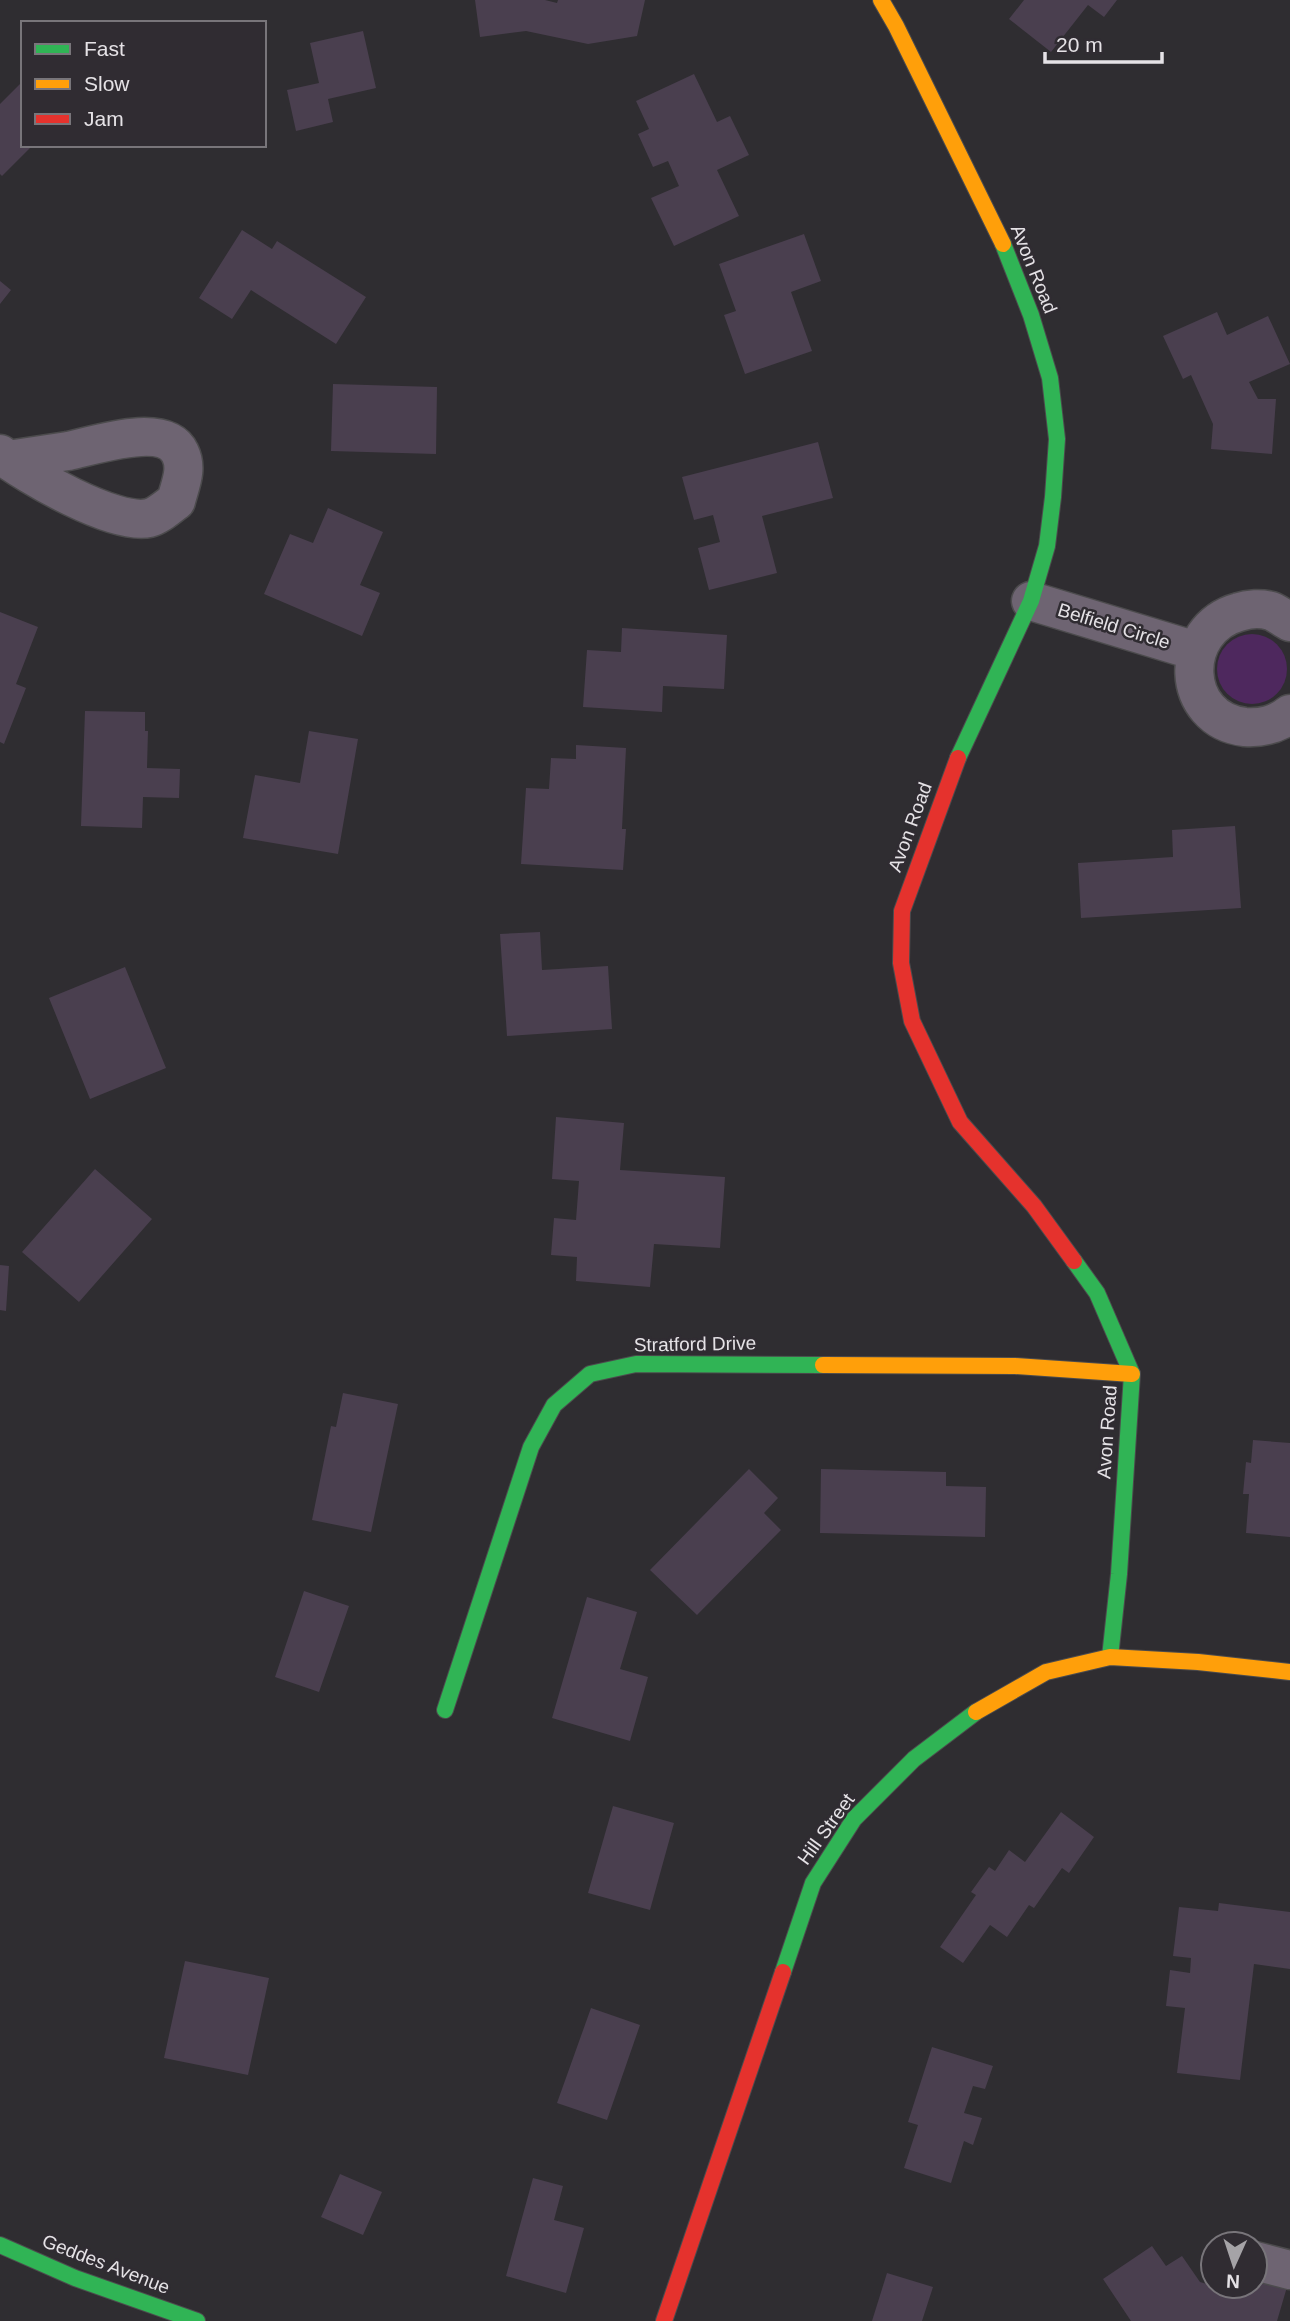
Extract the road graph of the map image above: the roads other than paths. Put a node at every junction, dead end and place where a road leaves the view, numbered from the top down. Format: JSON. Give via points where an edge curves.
{"nodes":[{"id":1,"x":881,"y":0,"type":"edge"},
{"id":2,"x":1031,"y":601,"type":"junction"},
{"id":3,"x":1290,"y":622,"type":"edge"},
{"id":4,"x":1196,"y":650,"type":"junction"},
{"id":5,"x":1290,"y":714,"type":"edge"},
{"id":6,"x":1132,"y":1374,"type":"junction"},
{"id":7,"x":1110,"y":1657,"type":"junction"},
{"id":8,"x":1290,"y":1672,"type":"edge"},
{"id":9,"x":445,"y":1710,"type":"dead end"},
{"id":10,"x":0,"y":2245,"type":"edge"},
{"id":11,"x":1269,"y":2265,"type":"edge"},
{"id":12,"x":1290,"y":2270,"type":"edge"},
{"id":13,"x":197,"y":2321,"type":"edge"},
{"id":14,"x":664,"y":2321,"type":"edge"}],
"edges":[{"from":1,"to":2,"type":"street","name":"Avon Road","via":[[1006,250],[1050,378],[1058,439],[1054,497]]},
{"from":2,"to":4,"type":"street","name":"Belfield Circle"},
{"from":2,"to":6,"type":"street","name":"Avon Road","via":[[952,771],[906,899],[901,963],[912,1021],[960,1122],[1034,1206],[1097,1293]]},
{"from":3,"to":4,"type":"street","name":"Belfield Circle","via":[[1271,611],[1247,609],[1225,615],[1207,630]]},
{"from":4,"to":5,"type":"street","name":"Belfield Circle","via":[[1193,673],[1199,696],[1214,714],[1235,726],[1258,728]]},
{"from":6,"to":7,"type":"street","name":"Avon Road"},
{"from":6,"to":9,"type":"street","name":"Stratford Drive","via":[[1015,1366],[636,1364],[590,1374],[554,1405],[531,1447]]},
{"from":7,"to":8,"type":"street","name":"Hill Street"},
{"from":7,"to":14,"type":"street","name":"Hill Street","via":[[1046,1672],[985,1705],[914,1759],[854,1819],[813,1884]]},
{"from":10,"to":13,"type":"street","name":"Geddes Avenue","via":[[75,2278]]},
{"from":11,"to":12,"type":"street"}]}
